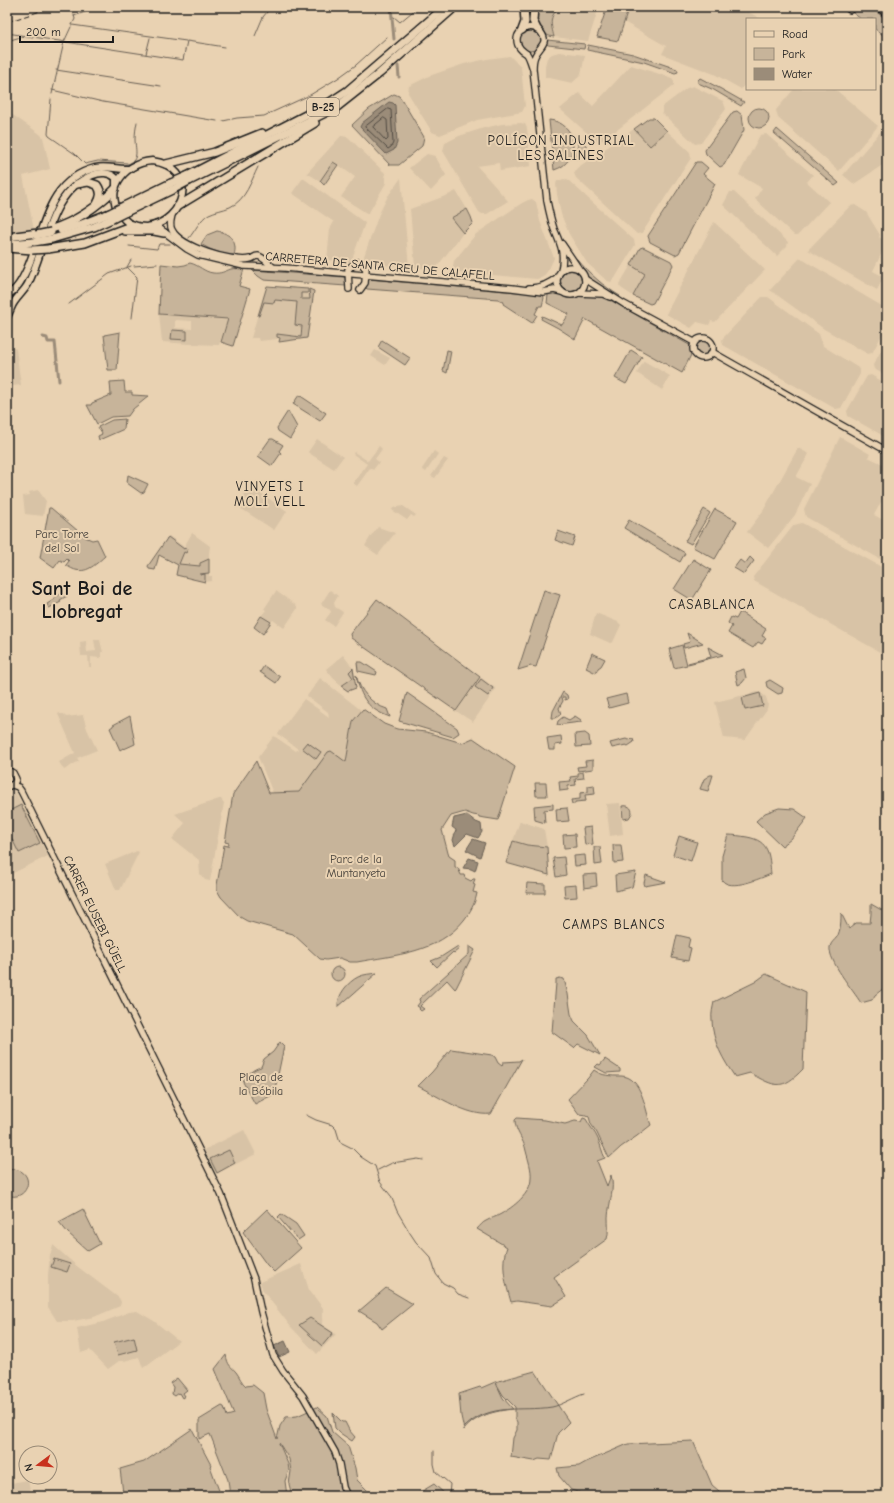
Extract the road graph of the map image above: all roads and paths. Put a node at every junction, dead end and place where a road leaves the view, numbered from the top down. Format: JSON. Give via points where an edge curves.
{"nodes":[{"id":1,"x":455,"y":7,"type":"edge"},
{"id":2,"x":534,"y":7,"type":"edge"},
{"id":3,"x":879,"y":7,"type":"edge"},
{"id":4,"x":443,"y":8,"type":"edge"},
{"id":5,"x":525,"y":8,"type":"edge"},
{"id":6,"x":887,"y":13,"type":"edge"},
{"id":7,"x":535,"y":28,"type":"junction"},
{"id":8,"x":522,"y":30,"type":"junction"},
{"id":9,"x":524,"y":52,"type":"junction"},
{"id":10,"x":537,"y":52,"type":"junction"},
{"id":11,"x":533,"y":69,"type":"junction"},
{"id":12,"x":328,"y":112,"type":"junction"},
{"id":13,"x":292,"y":123,"type":"junction"},
{"id":14,"x":166,"y":164,"type":"junction"},
{"id":15,"x":129,"y":169,"type":"junction"},
{"id":16,"x":188,"y":178,"type":"junction"},
{"id":17,"x":77,"y":184,"type":"junction"},
{"id":18,"x":116,"y":187,"type":"junction"},
{"id":19,"x":96,"y":206,"type":"junction"},
{"id":20,"x":178,"y":206,"type":"junction"},
{"id":21,"x":172,"y":215,"type":"junction"},
{"id":22,"x":133,"y":225,"type":"junction"},
{"id":23,"x":155,"y":225,"type":"junction"},
{"id":24,"x":117,"y":232,"type":"junction"},
{"id":25,"x":164,"y":233,"type":"junction"},
{"id":26,"x":52,"y":234,"type":"junction"},
{"id":27,"x":7,"y":239,"type":"edge"},
{"id":28,"x":560,"y":241,"type":"junction"},
{"id":29,"x":7,"y":248,"type":"edge"},
{"id":30,"x":273,"y":267,"type":"junction"},
{"id":31,"x":579,"y":269,"type":"junction"},
{"id":32,"x":561,"y":271,"type":"junction"},
{"id":33,"x":347,"y":274,"type":"junction"},
{"id":34,"x":366,"y":275,"type":"junction"},
{"id":35,"x":558,"y":277,"type":"junction"},
{"id":36,"x":585,"y":279,"type":"junction"},
{"id":37,"x":514,"y":288,"type":"junction"},
{"id":38,"x":349,"y":289,"type":"dead end"},
{"id":39,"x":360,"y":290,"type":"dead end"},
{"id":40,"x":562,"y":292,"type":"junction"},
{"id":41,"x":578,"y":293,"type":"junction"},
{"id":42,"x":7,"y":295,"type":"edge"},
{"id":43,"x":7,"y":300,"type":"edge"},
{"id":44,"x":618,"y":300,"type":"junction"},
{"id":45,"x":10,"y":308,"type":"junction"},
{"id":46,"x":7,"y":317,"type":"edge"},
{"id":47,"x":694,"y":342,"type":"junction"},
{"id":48,"x":712,"y":352,"type":"junction"},
{"id":49,"x":887,"y":451,"type":"edge"},
{"id":50,"x":8,"y":769,"type":"edge"},
{"id":51,"x":10,"y":786,"type":"edge"},
{"id":52,"x":347,"y":1496,"type":"edge"}],
"edges":[{"from":1,"to":12,"type":"highway","number":"B-25","via":[[360,90]]},
{"from":2,"to":7,"type":"highway"},
{"from":3,"to":6,"type":"highway"},
{"from":4,"to":13,"type":"highway","number":"B-25","via":[[347,91]]},
{"from":5,"to":7,"type":"highway"},
{"from":5,"to":8,"type":"highway"},
{"from":7,"to":8,"type":"street"},
{"from":7,"to":10,"type":"street","via":[[544,39]]},
{"from":8,"to":9,"type":"street","via":[[517,40]]},
{"from":9,"to":10,"type":"street"},
{"from":9,"to":11,"type":"street","via":[[528,55]]},
{"from":10,"to":11,"type":"street","via":[[534,56]]},
{"from":11,"to":28,"type":"street","via":[[547,201]]},
{"from":12,"to":16,"type":"highway","number":"B-25"},
{"from":12,"to":20,"type":"highway","via":[[298,134]]},
{"from":13,"to":14,"type":"highway","via":[[215,152]]},
{"from":13,"to":16,"type":"highway","number":"B-25"},
{"from":14,"to":15,"type":"main road","via":[[152,161]]},
{"from":14,"to":20,"type":"main road","via":[[178,173],[182,184]]},
{"from":15,"to":18,"type":"main road"},
{"from":15,"to":42,"type":"main road","via":[[97,167],[80,173],[66,184],[50,205],[31,260],[20,283],[14,292]]},
{"from":16,"to":26,"type":"highway","number":"B-25","bridge":true,"via":[[111,216]]},
{"from":17,"to":18,"type":"main road","via":[[98,173],[108,173],[116,178]]},
{"from":17,"to":19,"type":"highway","via":[[97,184],[101,196]]},
{"from":17,"to":45,"type":"main road","via":[[68,191],[60,203],[28,285]]},
{"from":18,"to":19,"type":"highway"},
{"from":18,"to":22,"type":"main road","via":[[116,208],[124,220]]},
{"from":19,"to":26,"type":"highway"},
{"from":20,"to":21,"type":"main road"},
{"from":21,"to":23,"type":"main road"},
{"from":21,"to":30,"type":"street","via":[[172,231],[186,243],[225,257],[251,260],[261,257]]},
{"from":22,"to":23,"type":"main road"},
{"from":22,"to":24,"type":"highway"},
{"from":23,"to":25,"type":"street","name":"CARRETERA DE SANTA CREU DE CALAFELL"},
{"from":24,"to":25,"type":"highway","via":[[154,230]]},
{"from":24,"to":29,"type":"highway","bridge":true,"via":[[85,243],[48,249]]},
{"from":25,"to":30,"type":"street","name":"CARRETERA DE SANTA CREU DE CALAFELL","via":[[198,255],[244,266]]},
{"from":26,"to":27,"type":"highway","number":"B-25","bridge":true},
{"from":28,"to":31,"type":"street"},
{"from":28,"to":32,"type":"street","via":[[564,260]]},
{"from":30,"to":33,"type":"street","name":"CARRETERA DE SANTA CREU DE CALAFELL"},
{"from":31,"to":32,"type":"street","via":[[570,266]]},
{"from":31,"to":36,"type":"street"},
{"from":32,"to":35,"type":"street"},
{"from":33,"to":34,"type":"street","name":"CARRETERA DE SANTA CREU DE CALAFELL"},
{"from":33,"to":34,"type":"street","via":[[349,268],[357,262],[366,269]]},
{"from":33,"to":38,"type":"street"},
{"from":34,"to":37,"type":"street","name":"CARRETERA DE SANTA CREU DE CALAFELL"},
{"from":34,"to":39,"type":"street","via":[[364,286]]},
{"from":35,"to":37,"type":"street","name":"CARRETERA DE SANTA CREU DE CALAFELL","via":[[538,288]]},
{"from":35,"to":40,"type":"street"},
{"from":36,"to":41,"type":"street","via":[[584,287]]},
{"from":36,"to":44,"type":"street"},
{"from":37,"to":40,"type":"street","name":"CARRETERA DE SANTA CREU DE CALAFELL"},
{"from":40,"to":41,"type":"street"},
{"from":41,"to":44,"type":"street","via":[[603,294]]},
{"from":43,"to":45,"type":"main road"},
{"from":44,"to":47,"type":"street"},
{"from":45,"to":46,"type":"main road"},
{"from":47,"to":48,"type":"street","via":[[708,338],[712,343]]},
{"from":47,"to":48,"type":"street","via":[[694,353],[698,356],[707,357]]},
{"from":48,"to":49,"type":"street"},
{"from":50,"to":51,"type":"street","via":[[15,776],[15,782]]},
{"from":51,"to":52,"type":"street","name":"CARRER EUSEBI GÜELL","via":[[18,787],[21,791],[220,1194],[254,1279],[274,1355],[307,1402],[338,1458]]}]}
